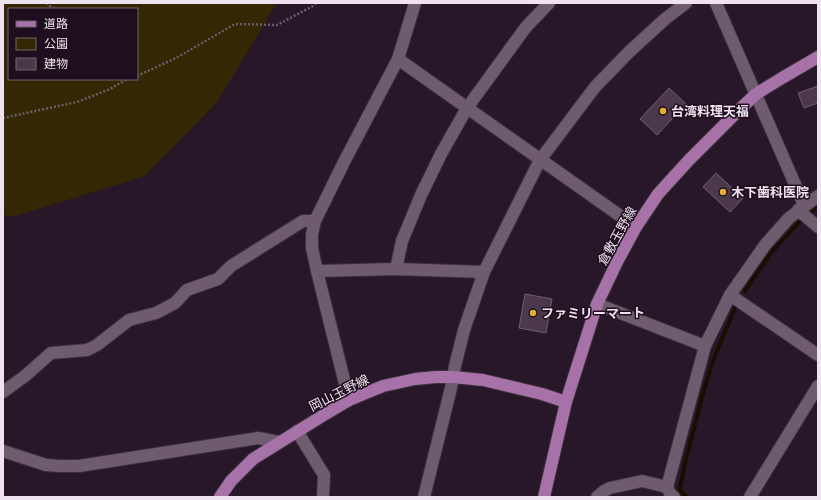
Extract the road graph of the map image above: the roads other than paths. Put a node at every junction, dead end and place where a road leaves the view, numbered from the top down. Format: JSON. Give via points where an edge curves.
{"nodes":[{"id":1,"x":415,"y":3,"type":"edge"},
{"id":2,"x":549,"y":3,"type":"edge"},
{"id":3,"x":686,"y":3,"type":"edge"},
{"id":4,"x":716,"y":3,"type":"edge"},
{"id":5,"x":818,"y":57,"type":"edge"},
{"id":6,"x":398,"y":59,"type":"junction"},
{"id":7,"x":756,"y":94,"type":"junction"},
{"id":8,"x":467,"y":108,"type":"junction"},
{"id":9,"x":540,"y":160,"type":"junction"},
{"id":10,"x":818,"y":196,"type":"edge"},
{"id":11,"x":801,"y":208,"type":"junction"},
{"id":12,"x":316,"y":222,"type":"junction"},
{"id":13,"x":636,"y":227,"type":"junction"},
{"id":14,"x":818,"y":227,"type":"edge"},
{"id":15,"x":396,"y":269,"type":"junction"},
{"id":16,"x":317,"y":271,"type":"junction"},
{"id":17,"x":484,"y":272,"type":"junction"},
{"id":18,"x":730,"y":294,"type":"junction"},
{"id":19,"x":597,"y":304,"type":"junction"},
{"id":20,"x":705,"y":346,"type":"junction"},
{"id":21,"x":818,"y":355,"type":"edge"},
{"id":22,"x":452,"y":377,"type":"junction"},
{"id":23,"x":818,"y":386,"type":"edge"},
{"id":24,"x":3,"y":392,"type":"edge"},
{"id":25,"x":349,"y":400,"type":"junction"},
{"id":26,"x":566,"y":402,"type":"junction"},
{"id":27,"x":297,"y":431,"type":"junction"},
{"id":28,"x":279,"y":442,"type":"junction"},
{"id":29,"x":3,"y":451,"type":"edge"},
{"id":30,"x":671,"y":492,"type":"edge"},
{"id":31,"x":220,"y":497,"type":"edge"},
{"id":32,"x":323,"y":497,"type":"edge"},
{"id":33,"x":424,"y":497,"type":"edge"},
{"id":34,"x":544,"y":497,"type":"edge"},
{"id":35,"x":597,"y":497,"type":"edge"},
{"id":36,"x":750,"y":497,"type":"edge"}],
"edges":[{"from":1,"to":6,"type":"street"},
{"from":2,"to":8,"type":"street","via":[[526,27]]},
{"from":3,"to":9,"type":"street","via":[[629,52],[595,87]]},
{"from":4,"to":7,"type":"street"},
{"from":5,"to":7,"type":"main road","name":"倉敷玉野線"},
{"from":6,"to":8,"type":"street"},
{"from":6,"to":12,"type":"street"},
{"from":7,"to":11,"type":"street"},
{"from":7,"to":13,"type":"main road","name":"倉敷玉野線","via":[[688,160],[658,194]]},
{"from":8,"to":9,"type":"street"},
{"from":8,"to":15,"type":"street","via":[[420,195],[402,241]]},
{"from":9,"to":13,"type":"street"},
{"from":9,"to":17,"type":"street"},
{"from":10,"to":11,"type":"street"},
{"from":11,"to":14,"type":"street"},
{"from":11,"to":18,"type":"street","via":[[765,245]]},
{"from":12,"to":16,"type":"street","via":[[312,234],[312,248]]},
{"from":12,"to":24,"type":"street","via":[[302,221],[231,266],[218,279],[187,290],[175,303],[156,313],[129,320],[87,350],[51,353]]},
{"from":13,"to":19,"type":"main road","name":"倉敷玉野線"},
{"from":15,"to":16,"type":"street"},
{"from":15,"to":17,"type":"street"},
{"from":16,"to":25,"type":"street"},
{"from":17,"to":22,"type":"street","via":[[464,330]]},
{"from":18,"to":20,"type":"street"},
{"from":18,"to":21,"type":"street"},
{"from":19,"to":20,"type":"street"},
{"from":19,"to":26,"type":"main road","name":"倉敷玉野線"},
{"from":20,"to":30,"type":"street"},
{"from":22,"to":25,"type":"main road","name":"岡山玉野線","via":[[416,379],[383,386]]},
{"from":22,"to":26,"type":"main road","name":"岡山玉野線","via":[[483,380]]},
{"from":22,"to":33,"type":"street"},
{"from":23,"to":36,"type":"street"},
{"from":25,"to":27,"type":"main road","name":"岡山玉野線"},
{"from":26,"to":34,"type":"main road","name":"倉敷玉野線"},
{"from":27,"to":28,"type":"main road","name":"岡山玉野線"},
{"from":27,"to":32,"type":"street","via":[[324,475]]},
{"from":28,"to":29,"type":"street","via":[[258,438],[79,466],[46,465]]},
{"from":28,"to":31,"type":"main road","name":"岡山玉野線","via":[[253,459],[231,481]]},
{"from":30,"to":35,"type":"street","via":[[642,481],[610,488]]}]}
